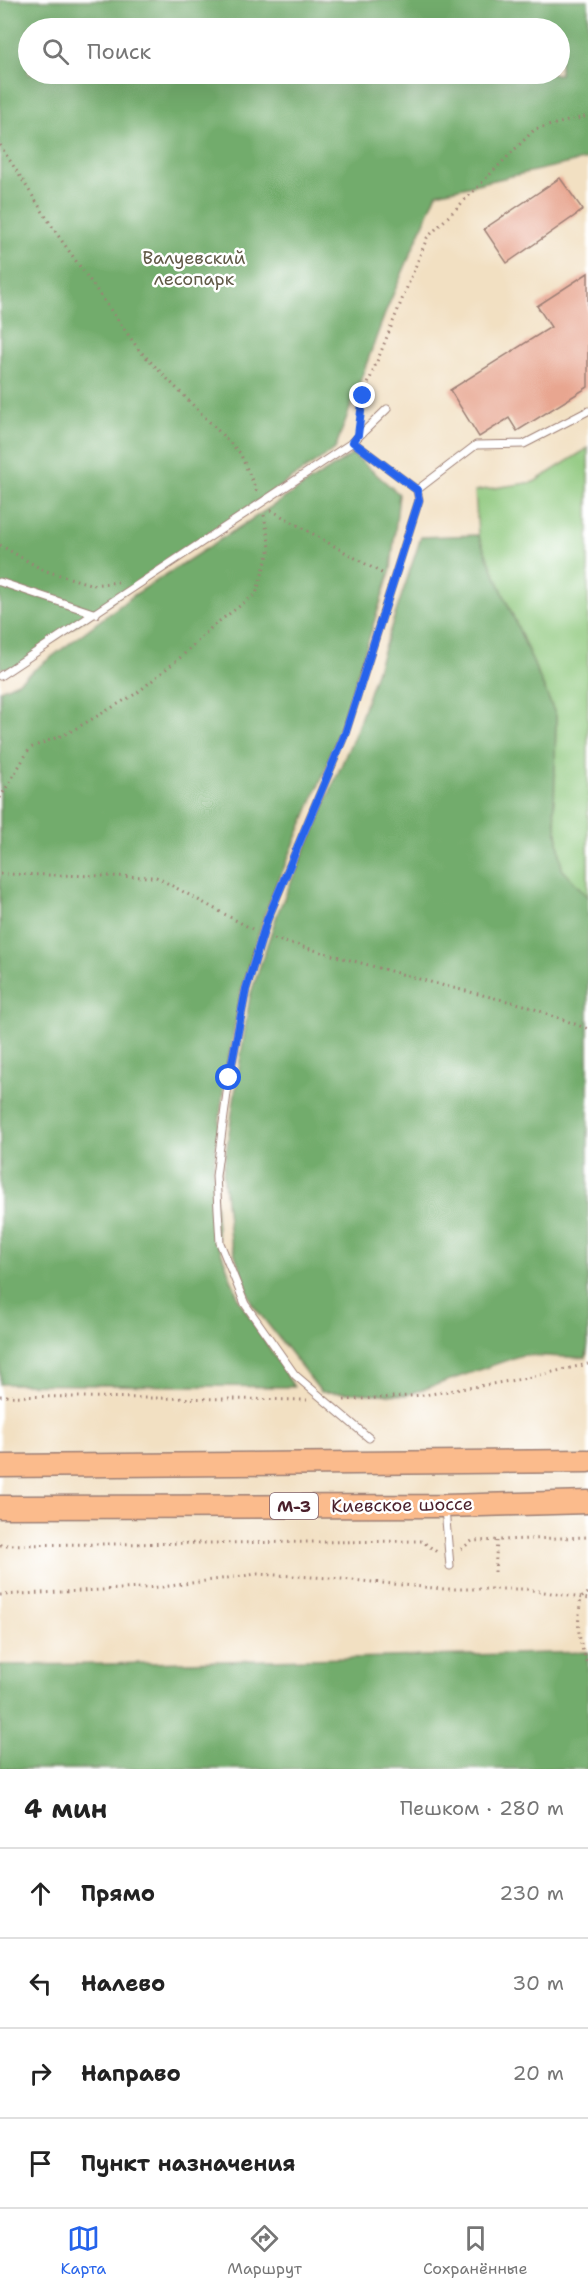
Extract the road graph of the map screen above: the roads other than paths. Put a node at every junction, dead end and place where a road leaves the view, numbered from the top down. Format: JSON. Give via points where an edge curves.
{"nodes":[{"id":1,"x":387,"y":409,"type":"dead end"},
{"id":2,"x":588,"y":411,"type":"edge"},
{"id":3,"x":353,"y":442,"type":"junction"},
{"id":4,"x":417,"y":490,"type":"junction"},
{"id":5,"x":0,"y":582,"type":"edge"},
{"id":6,"x":96,"y":614,"type":"junction"},
{"id":7,"x":0,"y":676,"type":"edge"},
{"id":8,"x":369,"y":1438,"type":"dead end"},
{"id":9,"x":588,"y":1461,"type":"edge"},
{"id":10,"x":0,"y":1466,"type":"edge"},
{"id":11,"x":588,"y":1502,"type":"edge"},
{"id":12,"x":444,"y":1506,"type":"junction"},
{"id":13,"x":0,"y":1507,"type":"edge"},
{"id":14,"x":450,"y":1566,"type":"dead end"}],
"edges":[{"from":1,"to":3,"type":"lane"},
{"from":2,"to":4,"type":"lane","via":[[524,444],[476,445]]},
{"from":3,"to":4,"type":"lane"},
{"from":3,"to":6,"type":"lane"},
{"from":4,"to":8,"type":"lane","via":[[419,500],[345,734],[262,935],[246,989],[216,1176],[220,1243],[245,1304],[295,1375]]},
{"from":5,"to":6,"type":"lane"},
{"from":6,"to":7,"type":"lane"},
{"from":9,"to":10,"type":"highway"},
{"from":11,"to":12,"type":"highway","name":"Киевское шоссе","number":"М-3"},
{"from":12,"to":13,"type":"highway","name":"Киевское шоссе","number":"М-3"},
{"from":12,"to":14,"type":"lane"}]}
